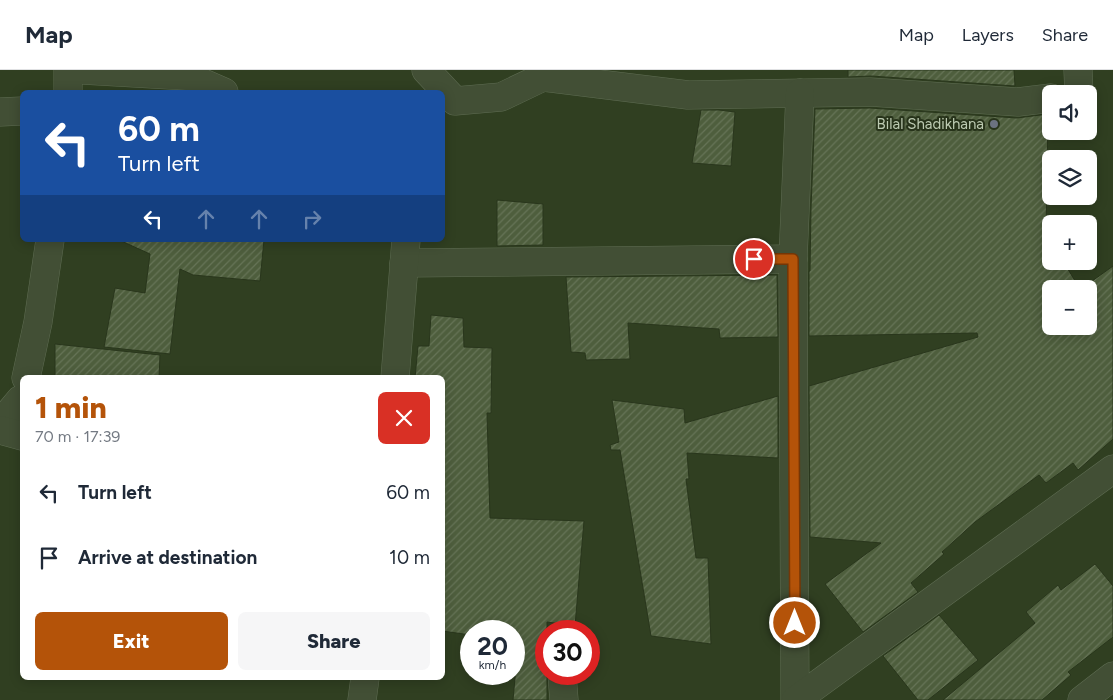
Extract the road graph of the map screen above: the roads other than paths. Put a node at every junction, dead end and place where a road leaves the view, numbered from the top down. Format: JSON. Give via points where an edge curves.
{"nodes":[{"id":1,"x":68,"y":70,"type":"edge"},
{"id":2,"x":82,"y":70,"type":"edge"},
{"id":3,"x":426,"y":70,"type":"edge"},
{"id":4,"x":1078,"y":70,"type":"edge"},
{"id":5,"x":186,"y":73,"type":"edge"},
{"id":6,"x":1079,"y":85,"type":"edge"},
{"id":7,"x":68,"y":90,"type":"edge"},
{"id":8,"x":220,"y":90,"type":"edge"},
{"id":9,"x":445,"y":90,"type":"edge"},
{"id":10,"x":445,"y":90,"type":"edge"},
{"id":11,"x":800,"y":94,"type":"junction"},
{"id":12,"x":1042,"y":99,"type":"edge"},
{"id":13,"x":20,"y":111,"type":"edge"},
{"id":14,"x":0,"y":112,"type":"edge"},
{"id":15,"x":50,"y":242,"type":"edge"},
{"id":16,"x":406,"y":252,"type":"edge"},
{"id":17,"x":793,"y":259,"type":"junction"},
{"id":18,"x":22,"y":375,"type":"edge"},
{"id":19,"x":395,"y":375,"type":"edge"},
{"id":20,"x":17,"y":392,"type":"edge"},
{"id":21,"x":0,"y":424,"type":"edge"},
{"id":22,"x":0,"y":430,"type":"edge"},
{"id":23,"x":20,"y":435,"type":"edge"},
{"id":24,"x":1113,"y":469,"type":"edge"},
{"id":25,"x":1113,"y":676,"type":"edge"},
{"id":26,"x":365,"y":680,"type":"edge"},
{"id":27,"x":563,"y":685,"type":"edge"},
{"id":28,"x":362,"y":700,"type":"edge"},
{"id":29,"x":564,"y":700,"type":"edge"},
{"id":30,"x":796,"y":700,"type":"edge"},
{"id":31,"x":1082,"y":700,"type":"edge"}],
"edges":[{"from":1,"to":7,"type":"street"},
{"from":2,"to":5,"type":"street"},
{"from":3,"to":9,"type":"street"},
{"from":4,"to":6,"type":"street"},
{"from":5,"to":8,"type":"street"},
{"from":10,"to":11,"type":"street","via":[[455,101],[501,97],[543,78],[688,95]]},
{"from":11,"to":12,"type":"street","via":[[870,92],[1018,102]]},
{"from":11,"to":17,"type":"street"},
{"from":13,"to":14,"type":"street"},
{"from":15,"to":18,"type":"street","via":[[38,322]]},
{"from":16,"to":17,"type":"street"},
{"from":16,"to":19,"type":"street"},
{"from":17,"to":30,"type":"street"},
{"from":20,"to":21,"type":"street"},
{"from":22,"to":23,"type":"street"},
{"from":24,"to":30,"type":"street"},
{"from":25,"to":31,"type":"street"},
{"from":26,"to":28,"type":"street"},
{"from":27,"to":29,"type":"street"}]}
